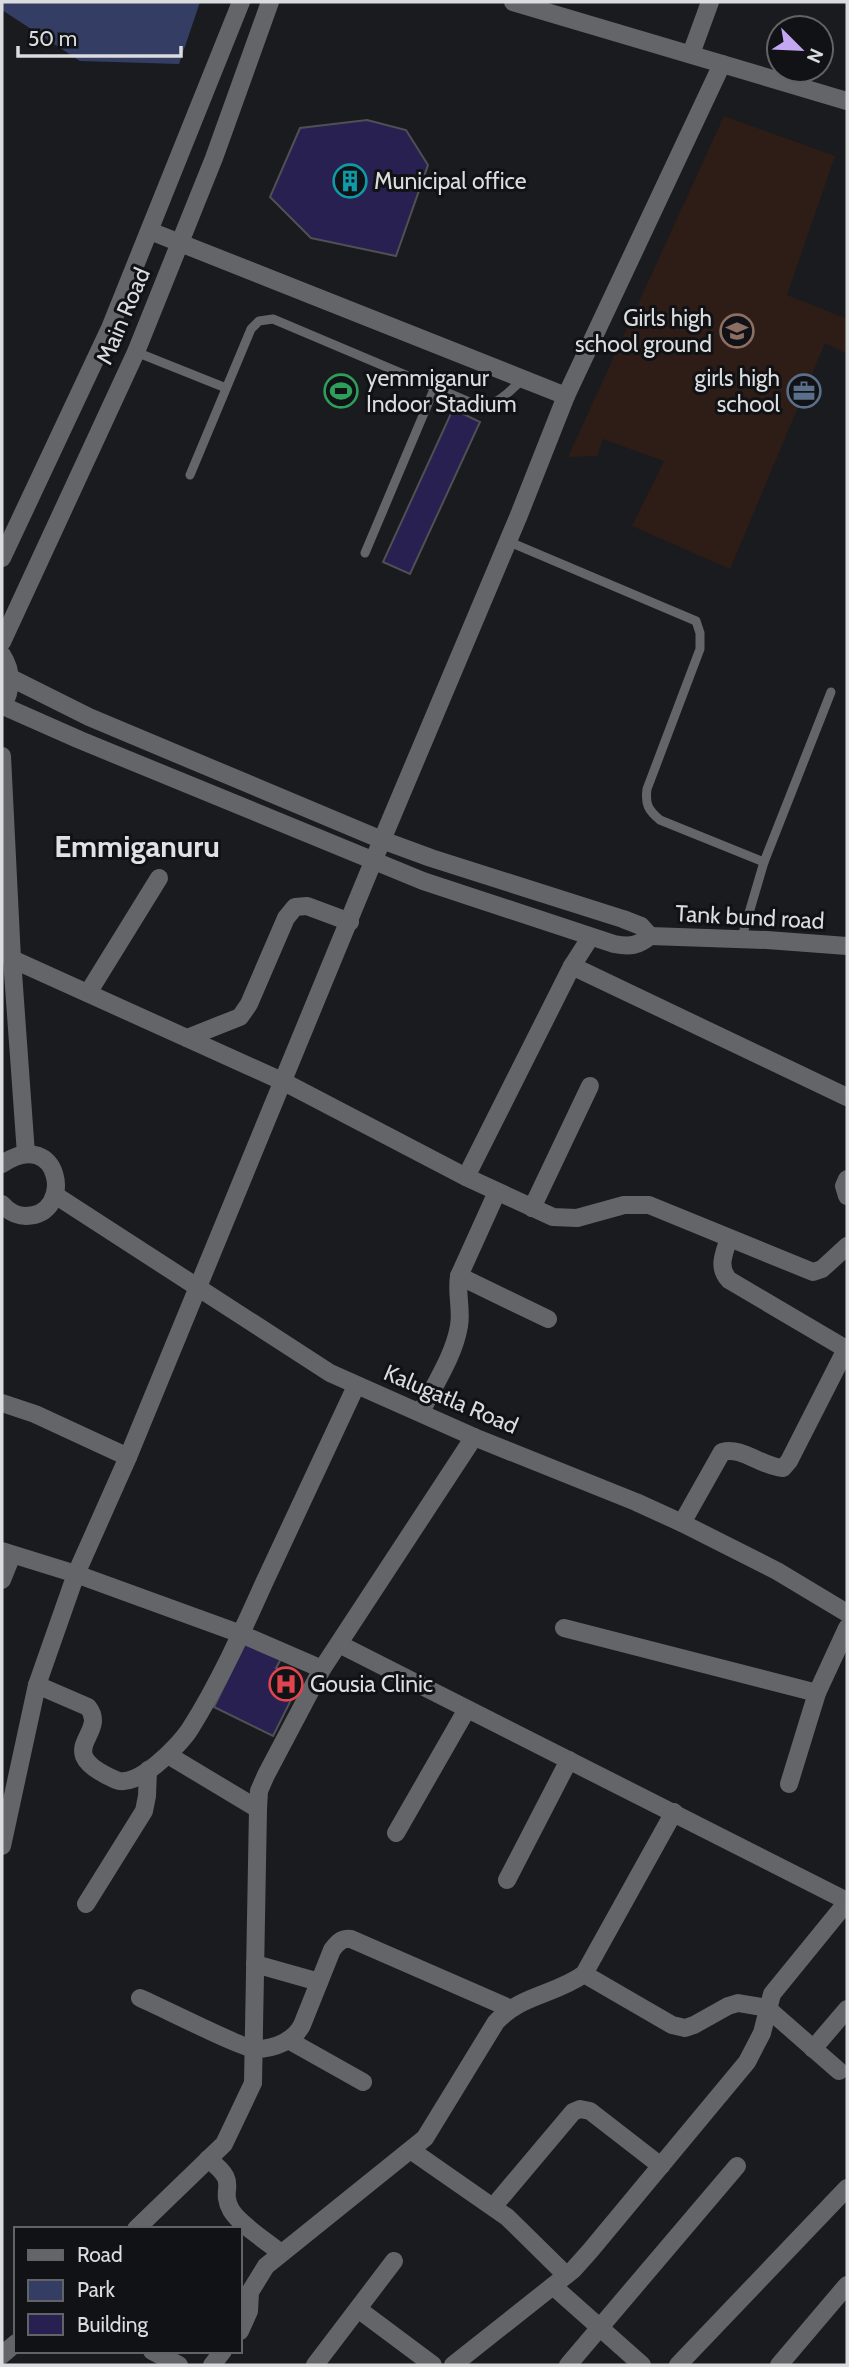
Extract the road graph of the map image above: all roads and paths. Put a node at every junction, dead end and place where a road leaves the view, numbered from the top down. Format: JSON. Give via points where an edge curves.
{"nodes":[{"id":1,"x":241,"y":2,"type":"edge"},
{"id":2,"x":270,"y":2,"type":"edge"},
{"id":3,"x":513,"y":2,"type":"edge"},
{"id":4,"x":710,"y":2,"type":"edge"},
{"id":5,"x":541,"y":5,"type":"edge"},
{"id":6,"x":691,"y":54,"type":"junction"},
{"id":7,"x":722,"y":64,"type":"junction"},
{"id":8,"x":847,"y":101,"type":"edge"},
{"id":9,"x":150,"y":231,"type":"junction"},
{"id":10,"x":180,"y":242,"type":"junction"},
{"id":11,"x":136,"y":352,"type":"junction"},
{"id":12,"x":523,"y":379,"type":"junction"},
{"id":13,"x":435,"y":387,"type":"junction"},
{"id":14,"x":226,"y":388,"type":"junction"},
{"id":15,"x":566,"y":396,"type":"junction"},
{"id":16,"x":190,"y":475,"type":"dead end"},
{"id":17,"x":507,"y":541,"type":"junction"},
{"id":18,"x":365,"y":553,"type":"dead end"},
{"id":19,"x":2,"y":558,"type":"edge"},
{"id":20,"x":2,"y":642,"type":"edge"},
{"id":21,"x":2,"y":655,"type":"edge"},
{"id":22,"x":11,"y":678,"type":"junction"},
{"id":23,"x":831,"y":692,"type":"dead end"},
{"id":24,"x":3,"y":707,"type":"edge"},
{"id":25,"x":2,"y":756,"type":"edge"},
{"id":26,"x":383,"y":840,"type":"junction"},
{"id":27,"x":374,"y":861,"type":"junction"},
{"id":28,"x":764,"y":862,"type":"junction"},
{"id":29,"x":159,"y":877,"type":"dead end"},
{"id":30,"x":350,"y":922,"type":"junction"},
{"id":31,"x":650,"y":936,"type":"junction"},
{"id":32,"x":590,"y":938,"type":"junction"},
{"id":33,"x":741,"y":940,"type":"junction"},
{"id":34,"x":847,"y":946,"type":"edge"},
{"id":35,"x":12,"y":959,"type":"junction"},
{"id":36,"x":572,"y":966,"type":"junction"},
{"id":37,"x":8,"y":989,"type":"edge"},
{"id":38,"x":88,"y":993,"type":"junction"},
{"id":39,"x":187,"y":1038,"type":"junction"},
{"id":40,"x":284,"y":1082,"type":"junction"},
{"id":41,"x":590,"y":1086,"type":"dead end"},
{"id":42,"x":847,"y":1097,"type":"edge"},
{"id":43,"x":26,"y":1154,"type":"junction"},
{"id":44,"x":2,"y":1164,"type":"edge"},
{"id":45,"x":466,"y":1177,"type":"junction"},
{"id":46,"x":847,"y":1179,"type":"edge"},
{"id":47,"x":497,"y":1192,"type":"junction"},
{"id":48,"x":55,"y":1195,"type":"junction"},
{"id":49,"x":847,"y":1196,"type":"edge"},
{"id":50,"x":532,"y":1208,"type":"junction"},
{"id":51,"x":3,"y":1209,"type":"edge"},
{"id":52,"x":729,"y":1238,"type":"junction"},
{"id":53,"x":847,"y":1246,"type":"edge"},
{"id":54,"x":459,"y":1276,"type":"junction"},
{"id":55,"x":196,"y":1287,"type":"junction"},
{"id":56,"x":548,"y":1319,"type":"dead end"},
{"id":57,"x":847,"y":1348,"type":"edge"},
{"id":58,"x":356,"y":1385,"type":"junction"},
{"id":59,"x":2,"y":1403,"type":"edge"},
{"id":60,"x":421,"y":1412,"type":"junction"},
{"id":61,"x":474,"y":1437,"type":"junction"},
{"id":62,"x":128,"y":1457,"type":"junction"},
{"id":63,"x":682,"y":1523,"type":"junction"},
{"id":64,"x":7,"y":1553,"type":"edge"},
{"id":65,"x":76,"y":1574,"type":"junction"},
{"id":66,"x":2,"y":1580,"type":"edge"},
{"id":67,"x":847,"y":1613,"type":"edge"},
{"id":68,"x":564,"y":1628,"type":"dead end"},
{"id":69,"x":847,"y":1628,"type":"edge"},
{"id":70,"x":241,"y":1634,"type":"junction"},
{"id":71,"x":339,"y":1644,"type":"junction"},
{"id":72,"x":322,"y":1670,"type":"junction"},
{"id":73,"x":37,"y":1685,"type":"junction"},
{"id":74,"x":817,"y":1693,"type":"junction"},
{"id":75,"x":467,"y":1709,"type":"junction"},
{"id":76,"x":168,"y":1755,"type":"junction"},
{"id":77,"x":569,"y":1760,"type":"junction"},
{"id":78,"x":148,"y":1770,"type":"junction"},
{"id":79,"x":789,"y":1784,"type":"dead end"},
{"id":80,"x":258,"y":1809,"type":"junction"},
{"id":81,"x":674,"y":1812,"type":"junction"},
{"id":82,"x":396,"y":1833,"type":"dead end"},
{"id":83,"x":2,"y":1846,"type":"edge"},
{"id":84,"x":507,"y":1880,"type":"dead end"},
{"id":85,"x":847,"y":1902,"type":"edge"},
{"id":86,"x":86,"y":1904,"type":"dead end"},
{"id":87,"x":255,"y":1964,"type":"junction"},
{"id":88,"x":584,"y":1974,"type":"junction"},
{"id":89,"x":319,"y":1982,"type":"junction"},
{"id":90,"x":139,"y":1997,"type":"dead end"},
{"id":91,"x":509,"y":2008,"type":"junction"},
{"id":92,"x":767,"y":2008,"type":"junction"},
{"id":93,"x":847,"y":2009,"type":"edge"},
{"id":94,"x":290,"y":2041,"type":"junction"},
{"id":95,"x":813,"y":2049,"type":"junction"},
{"id":96,"x":254,"y":2050,"type":"junction"},
{"id":97,"x":839,"y":2071,"type":"dead end"},
{"id":98,"x":363,"y":2082,"type":"dead end"},
{"id":99,"x":412,"y":2151,"type":"junction"},
{"id":100,"x":208,"y":2159,"type":"junction"},
{"id":101,"x":660,"y":2166,"type":"junction"},
{"id":102,"x":737,"y":2166,"type":"dead end"},
{"id":103,"x":847,"y":2188,"type":"edge"},
{"id":104,"x":493,"y":2207,"type":"junction"},
{"id":105,"x":138,"y":2227,"type":"edge"},
{"id":106,"x":281,"y":2253,"type":"junction"},
{"id":107,"x":394,"y":2261,"type":"dead end"},
{"id":108,"x":560,"y":2280,"type":"junction"},
{"id":109,"x":847,"y":2285,"type":"edge"},
{"id":110,"x":358,"y":2309,"type":"junction"},
{"id":111,"x":242,"y":2327,"type":"edge"},
{"id":112,"x":600,"y":2328,"type":"junction"},
{"id":113,"x":156,"y":2353,"type":"edge"},
{"id":114,"x":180,"y":2365,"type":"edge"},
{"id":115,"x":315,"y":2365,"type":"edge"},
{"id":116,"x":433,"y":2365,"type":"edge"},
{"id":117,"x":453,"y":2365,"type":"edge"},
{"id":118,"x":568,"y":2365,"type":"edge"},
{"id":119,"x":642,"y":2365,"type":"edge"},
{"id":120,"x":678,"y":2365,"type":"edge"},
{"id":121,"x":779,"y":2365,"type":"edge"}],
"edges":[{"from":1,"to":9,"type":"street","name":"Main Road"},
{"from":2,"to":10,"type":"street","name":"Main Road"},
{"from":3,"to":5,"type":"street"},
{"from":4,"to":6,"type":"street"},
{"from":5,"to":6,"type":"street"},
{"from":6,"to":7,"type":"street"},
{"from":7,"to":8,"type":"street"},
{"from":7,"to":15,"type":"street"},
{"from":9,"to":10,"type":"street"},
{"from":9,"to":19,"type":"street","name":"Main Road","via":[[110,328]]},
{"from":10,"to":11,"type":"street","name":"Main Road"},
{"from":10,"to":12,"type":"street"},
{"from":11,"to":14,"type":"lane"},
{"from":11,"to":20,"type":"street","name":"Main Road"},
{"from":12,"to":13,"type":"lane","via":[[499,401],[486,406]]},
{"from":12,"to":15,"type":"street"},
{"from":13,"to":14,"type":"lane","via":[[274,320],[259,321],[251,329]]},
{"from":13,"to":18,"type":"lane"},
{"from":14,"to":16,"type":"lane"},
{"from":15,"to":17,"type":"street"},
{"from":17,"to":26,"type":"street"},
{"from":17,"to":28,"type":"lane","via":[[696,621],[701,649],[647,789],[648,810],[660,820]]},
{"from":21,"to":22,"type":"street"},
{"from":22,"to":24,"type":"street"},
{"from":22,"to":26,"type":"street","via":[[89,717]]},
{"from":23,"to":28,"type":"lane"},
{"from":24,"to":27,"type":"street"},
{"from":25,"to":35,"type":"street"},
{"from":26,"to":27,"type":"street"},
{"from":26,"to":31,"type":"street","via":[[624,919]]},
{"from":27,"to":30,"type":"street"},
{"from":27,"to":32,"type":"street"},
{"from":28,"to":33,"type":"lane"},
{"from":29,"to":38,"type":"street"},
{"from":30,"to":39,"type":"street","via":[[307,906],[295,907],[240,1017]]},
{"from":30,"to":40,"type":"street"},
{"from":31,"to":32,"type":"street","via":[[627,947]]},
{"from":31,"to":33,"type":"street","name":"Tank bund road"},
{"from":32,"to":36,"type":"street"},
{"from":33,"to":34,"type":"street","name":"Tank bund road"},
{"from":35,"to":37,"type":"street"},
{"from":35,"to":38,"type":"street"},
{"from":36,"to":42,"type":"street"},
{"from":36,"to":45,"type":"street"},
{"from":37,"to":43,"type":"street"},
{"from":38,"to":39,"type":"street"},
{"from":39,"to":40,"type":"street"},
{"from":40,"to":45,"type":"street"},
{"from":40,"to":55,"type":"street"},
{"from":41,"to":50,"type":"street"},
{"from":43,"to":44,"type":"street"},
{"from":43,"to":48,"type":"street","via":[[36,1155],[51,1167]]},
{"from":45,"to":47,"type":"street"},
{"from":46,"to":49,"type":"street"},
{"from":47,"to":50,"type":"street"},
{"from":47,"to":54,"type":"street"},
{"from":48,"to":51,"type":"street","via":[[34,1215]]},
{"from":48,"to":55,"type":"street","name":"Kalugatla Road"},
{"from":50,"to":52,"type":"street","via":[[566,1219],[624,1205],[649,1205]]},
{"from":52,"to":53,"type":"street","via":[[813,1272]]},
{"from":52,"to":57,"type":"street","via":[[721,1264],[729,1280]]},
{"from":54,"to":56,"type":"street"},
{"from":54,"to":60,"type":"street","via":[[456,1340]]},
{"from":55,"to":58,"type":"street","name":"Kalugatla Road"},
{"from":55,"to":62,"type":"street"},
{"from":57,"to":63,"type":"street","via":[[783,1468],[772,1468],[730,1450],[722,1452]]},
{"from":58,"to":60,"type":"street","name":"Kalugatla Road"},
{"from":58,"to":70,"type":"street"},
{"from":59,"to":62,"type":"street"},
{"from":60,"to":61,"type":"street","name":"Kalugatla Road"},
{"from":61,"to":63,"type":"street","name":"Kalugatla Road"},
{"from":61,"to":71,"type":"street"},
{"from":62,"to":65,"type":"street"},
{"from":63,"to":67,"type":"street","name":"Kalugatla Road"},
{"from":64,"to":65,"type":"street"},
{"from":64,"to":66,"type":"street"},
{"from":65,"to":70,"type":"street"},
{"from":65,"to":73,"type":"street"},
{"from":68,"to":74,"type":"street"},
{"from":69,"to":74,"type":"street"},
{"from":70,"to":72,"type":"street"},
{"from":70,"to":76,"type":"street","via":[[190,1729]]},
{"from":71,"to":72,"type":"street"},
{"from":71,"to":75,"type":"street"},
{"from":72,"to":80,"type":"street","via":[[266,1775]]},
{"from":73,"to":78,"type":"street","via":[[93,1713],[82,1748],[87,1764],[125,1783]]},
{"from":73,"to":83,"type":"street"},
{"from":74,"to":79,"type":"street"},
{"from":75,"to":77,"type":"street"},
{"from":75,"to":82,"type":"street"},
{"from":76,"to":78,"type":"street"},
{"from":76,"to":80,"type":"street"},
{"from":77,"to":81,"type":"street"},
{"from":77,"to":84,"type":"street"},
{"from":78,"to":86,"type":"street","via":[[144,1811]]},
{"from":80,"to":87,"type":"street"},
{"from":81,"to":85,"type":"street"},
{"from":81,"to":88,"type":"street"},
{"from":85,"to":92,"type":"street","via":[[772,1994]]},
{"from":87,"to":89,"type":"street"},
{"from":87,"to":96,"type":"street"},
{"from":88,"to":91,"type":"street"},
{"from":88,"to":92,"type":"street","via":[[671,2025],[685,2028],[738,2003]]},
{"from":89,"to":91,"type":"street","via":[[338,1942],[345,1938]]},
{"from":89,"to":94,"type":"street","via":[[298,2035]]},
{"from":90,"to":96,"type":"street"},
{"from":91,"to":99,"type":"street"},
{"from":92,"to":95,"type":"street"},
{"from":92,"to":101,"type":"street","via":[[762,2033],[747,2062]]},
{"from":93,"to":95,"type":"street"},
{"from":94,"to":96,"type":"street"},
{"from":94,"to":98,"type":"street"},
{"from":95,"to":97,"type":"street"},
{"from":96,"to":100,"type":"street","via":[[253,2083],[224,2144]]},
{"from":99,"to":104,"type":"street"},
{"from":99,"to":106,"type":"street"},
{"from":100,"to":105,"type":"street"},
{"from":100,"to":106,"type":"street","via":[[228,2177],[231,2210]]},
{"from":101,"to":104,"type":"street","via":[[590,2111],[580,2109]]},
{"from":101,"to":108,"type":"street"},
{"from":102,"to":112,"type":"street"},
{"from":103,"to":120,"type":"street"},
{"from":104,"to":108,"type":"street","via":[[507,2217]]},
{"from":106,"to":111,"type":"street","via":[[266,2266],[250,2292]]},
{"from":107,"to":110,"type":"street"},
{"from":108,"to":112,"type":"street"},
{"from":108,"to":117,"type":"street"},
{"from":109,"to":121,"type":"street"},
{"from":110,"to":115,"type":"street"},
{"from":110,"to":116,"type":"street"},
{"from":112,"to":118,"type":"street"},
{"from":112,"to":119,"type":"street"},
{"from":113,"to":114,"type":"street"}]}
